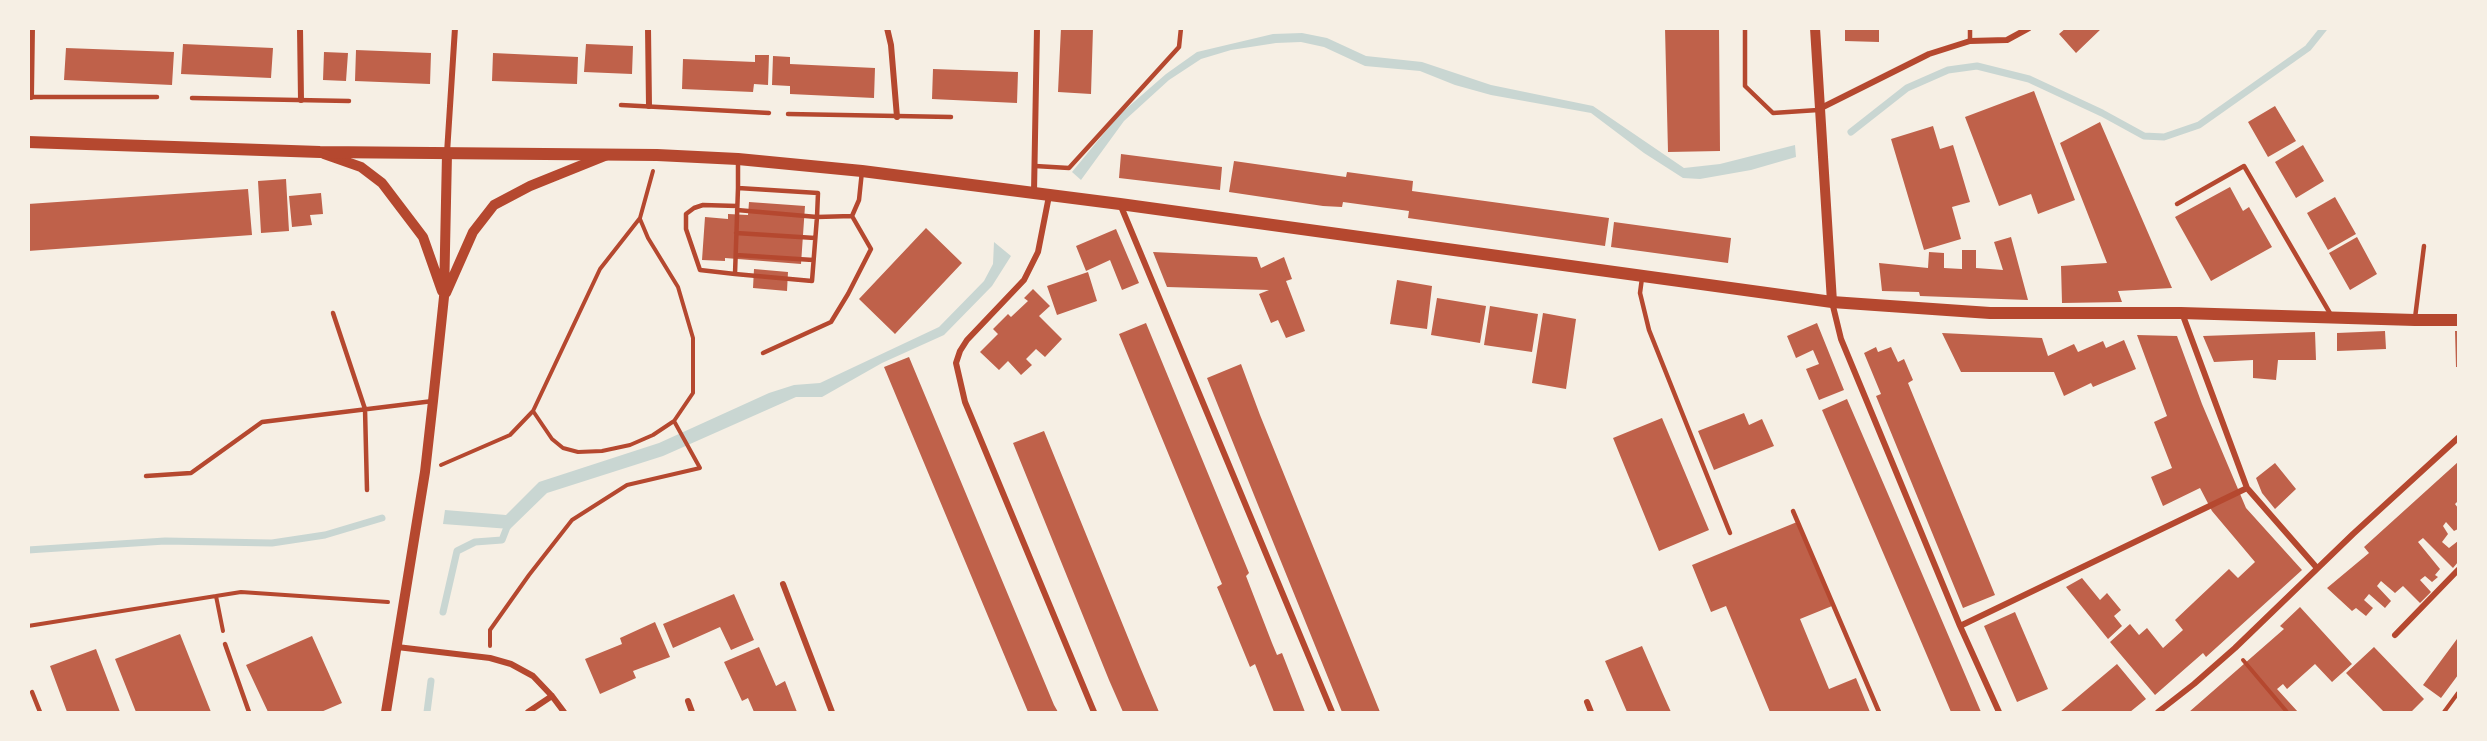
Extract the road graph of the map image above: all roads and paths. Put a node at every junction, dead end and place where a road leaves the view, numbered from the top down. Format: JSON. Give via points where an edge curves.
{"nodes":[{"id":1,"x":32,"y":28,"type":"edge"},
{"id":2,"x":300,"y":28,"type":"edge"},
{"id":3,"x":454,"y":28,"type":"edge"},
{"id":4,"x":648,"y":28,"type":"edge"},
{"id":5,"x":887,"y":28,"type":"edge"},
{"id":6,"x":1037,"y":28,"type":"edge"},
{"id":7,"x":1181,"y":28,"type":"edge"},
{"id":8,"x":1745,"y":28,"type":"edge"},
{"id":9,"x":1815,"y":28,"type":"edge"},
{"id":10,"x":1970,"y":28,"type":"edge"},
{"id":11,"x":2029,"y":28,"type":"edge"},
{"id":12,"x":1970,"y":41,"type":"junction"},
{"id":13,"x":30,"y":97,"type":"edge"},
{"id":14,"x":157,"y":97,"type":"dead end"},
{"id":15,"x":192,"y":98,"type":"dead end"},
{"id":16,"x":301,"y":100,"type":"junction"},
{"id":17,"x":349,"y":101,"type":"dead end"},
{"id":18,"x":621,"y":105,"type":"dead end"},
{"id":19,"x":649,"y":106,"type":"junction"},
{"id":20,"x":1818,"y":110,"type":"junction"},
{"id":21,"x":769,"y":113,"type":"dead end"},
{"id":22,"x":788,"y":114,"type":"dead end"},
{"id":23,"x":897,"y":117,"type":"junction"},
{"id":24,"x":951,"y":117,"type":"dead end"},
{"id":25,"x":28,"y":142,"type":"edge"},
{"id":26,"x":320,"y":152,"type":"junction"},
{"id":27,"x":447,"y":154,"type":"junction"},
{"id":28,"x":607,"y":155,"type":"junction"},
{"id":29,"x":657,"y":155,"type":"junction"},
{"id":30,"x":738,"y":159,"type":"junction"},
{"id":31,"x":1035,"y":166,"type":"junction"},
{"id":32,"x":862,"y":171,"type":"junction"},
{"id":33,"x":738,"y":188,"type":"junction"},
{"id":34,"x":1034,"y":193,"type":"junction"},
{"id":35,"x":1049,"y":196,"type":"junction"},
{"id":36,"x":1120,"y":204,"type":"junction"},
{"id":37,"x":2177,"y":204,"type":"dead end"},
{"id":38,"x":737,"y":208,"type":"junction"},
{"id":39,"x":852,"y":216,"type":"junction"},
{"id":40,"x":817,"y":217,"type":"junction"},
{"id":41,"x":640,"y":218,"type":"junction"},
{"id":42,"x":736,"y":233,"type":"junction"},
{"id":43,"x":815,"y":238,"type":"junction"},
{"id":44,"x":2424,"y":246,"type":"dead end"},
{"id":45,"x":736,"y":255,"type":"junction"},
{"id":46,"x":813,"y":260,"type":"junction"},
{"id":47,"x":735,"y":274,"type":"junction"},
{"id":48,"x":1642,"y":278,"type":"junction"},
{"id":49,"x":444,"y":297,"type":"junction"},
{"id":50,"x":1832,"y":302,"type":"junction"},
{"id":51,"x":333,"y":313,"type":"dead end"},
{"id":52,"x":2181,"y":313,"type":"junction"},
{"id":53,"x":2332,"y":318,"type":"junction"},
{"id":54,"x":2415,"y":320,"type":"junction"},
{"id":55,"x":2458,"y":320,"type":"edge"},
{"id":56,"x":763,"y":353,"type":"dead end"},
{"id":57,"x":433,"y":401,"type":"junction"},
{"id":58,"x":365,"y":409,"type":"junction"},
{"id":59,"x":533,"y":411,"type":"junction"},
{"id":60,"x":674,"y":421,"type":"junction"},
{"id":61,"x":2458,"y":438,"type":"edge"},
{"id":62,"x":425,"y":472,"type":"junction"},
{"id":63,"x":146,"y":476,"type":"dead end"},
{"id":64,"x":2247,"y":488,"type":"junction"},
{"id":65,"x":367,"y":490,"type":"dead end"},
{"id":66,"x":1793,"y":511,"type":"dead end"},
{"id":67,"x":1730,"y":533,"type":"dead end"},
{"id":68,"x":2317,"y":568,"type":"junction"},
{"id":69,"x":2458,"y":570,"type":"edge"},
{"id":70,"x":783,"y":584,"type":"dead end"},
{"id":71,"x":216,"y":596,"type":"junction"},
{"id":72,"x":404,"y":600,"type":"junction"},
{"id":73,"x":28,"y":626,"type":"edge"},
{"id":74,"x":1960,"y":626,"type":"junction"},
{"id":75,"x":2395,"y":635,"type":"dead end"},
{"id":76,"x":225,"y":644,"type":"joint"},
{"id":77,"x":397,"y":647,"type":"junction"},
{"id":78,"x":2235,"y":648,"type":"junction"},
{"id":79,"x":489,"y":658,"type":"junction"},
{"id":80,"x":32,"y":692,"type":"dead end"},
{"id":81,"x":2458,"y":693,"type":"edge"},
{"id":82,"x":552,"y":696,"type":"junction"},
{"id":83,"x":688,"y":701,"type":"dead end"},
{"id":84,"x":1587,"y":702,"type":"dead end"},
{"id":85,"x":40,"y":712,"type":"edge"},
{"id":86,"x":249,"y":712,"type":"edge"},
{"id":87,"x":386,"y":712,"type":"edge"},
{"id":88,"x":528,"y":712,"type":"edge"},
{"id":89,"x":564,"y":712,"type":"edge"},
{"id":90,"x":692,"y":712,"type":"edge"},
{"id":91,"x":832,"y":712,"type":"edge"},
{"id":92,"x":1094,"y":712,"type":"edge"},
{"id":93,"x":1332,"y":712,"type":"edge"},
{"id":94,"x":1591,"y":712,"type":"edge"},
{"id":95,"x":1879,"y":712,"type":"edge"},
{"id":96,"x":1999,"y":712,"type":"edge"},
{"id":97,"x":2158,"y":712,"type":"edge"},
{"id":98,"x":2287,"y":712,"type":"edge"},
{"id":99,"x":2444,"y":712,"type":"edge"}],
"edges":[{"from":1,"to":13,"type":"street"},
{"from":2,"to":16,"type":"street"},
{"from":3,"to":27,"type":"street"},
{"from":4,"to":19,"type":"street"},
{"from":5,"to":23,"type":"street"},
{"from":6,"to":31,"type":"street"},
{"from":7,"to":31,"type":"lane","via":[[1179,47],[1069,168]]},
{"from":8,"to":20,"type":"lane","via":[[1745,86],[1773,113]]},
{"from":9,"to":20,"type":"street"},
{"from":10,"to":12,"type":"lane"},
{"from":11,"to":12,"type":"street","via":[[2007,40]]},
{"from":12,"to":20,"type":"street","via":[[1929,54]]},
{"from":13,"to":14,"type":"lane"},
{"from":15,"to":16,"type":"lane"},
{"from":16,"to":17,"type":"lane"},
{"from":18,"to":19,"type":"lane"},
{"from":19,"to":21,"type":"lane"},
{"from":20,"to":50,"type":"street"},
{"from":22,"to":23,"type":"lane"},
{"from":23,"to":24,"type":"lane"},
{"from":25,"to":26,"type":"main road"},
{"from":26,"to":27,"type":"main road"},
{"from":26,"to":49,"type":"street","via":[[362,167],[382,183],[423,237]]},
{"from":27,"to":28,"type":"main road"},
{"from":27,"to":49,"type":"street"},
{"from":28,"to":29,"type":"main road"},
{"from":28,"to":49,"type":"street","via":[[494,205],[473,232]]},
{"from":29,"to":30,"type":"main road"},
{"from":29,"to":41,"type":"path"},
{"from":30,"to":32,"type":"main road"},
{"from":30,"to":33,"type":"lane"},
{"from":31,"to":34,"type":"street"},
{"from":32,"to":34,"type":"main road"},
{"from":32,"to":39,"type":"lane","via":[[859,200]]},
{"from":33,"to":38,"type":"lane"},
{"from":33,"to":40,"type":"lane","via":[[818,193]]},
{"from":34,"to":35,"type":"main road"},
{"from":35,"to":36,"type":"main road"},
{"from":35,"to":92,"type":"street","via":[[1038,252],[1024,280],[967,340],[956,363],[965,402]]},
{"from":36,"to":48,"type":"main road"},
{"from":36,"to":93,"type":"street"},
{"from":37,"to":53,"type":"lane","via":[[2244,166]]},
{"from":38,"to":40,"type":"lane"},
{"from":38,"to":42,"type":"lane"},
{"from":38,"to":47,"type":"lane","via":[[703,205],[686,214],[686,229],[700,270]]},
{"from":39,"to":40,"type":"lane"},
{"from":39,"to":56,"type":"lane","via":[[871,249],[831,322]]},
{"from":40,"to":43,"type":"lane"},
{"from":41,"to":59,"type":"path","via":[[600,269]]},
{"from":41,"to":60,"type":"path","via":[[678,287],[693,338],[693,393]]},
{"from":42,"to":43,"type":"lane"},
{"from":42,"to":45,"type":"lane"},
{"from":43,"to":46,"type":"lane"},
{"from":44,"to":54,"type":"lane"},
{"from":45,"to":46,"type":"lane"},
{"from":45,"to":47,"type":"lane"},
{"from":46,"to":47,"type":"lane","via":[[812,281]]},
{"from":48,"to":50,"type":"main road"},
{"from":48,"to":67,"type":"lane","via":[[1640,293],[1649,330]]},
{"from":49,"to":57,"type":"street"},
{"from":50,"to":52,"type":"main road","via":[[1990,313]]},
{"from":50,"to":74,"type":"street","via":[[1841,339]]},
{"from":51,"to":58,"type":"lane"},
{"from":52,"to":53,"type":"main road"},
{"from":52,"to":64,"type":"street"},
{"from":53,"to":54,"type":"main road"},
{"from":54,"to":55,"type":"main road"},
{"from":57,"to":58,"type":"lane"},
{"from":57,"to":62,"type":"street"},
{"from":58,"to":63,"type":"lane","via":[[262,422],[191,473]]},
{"from":58,"to":65,"type":"lane"},
{"from":59,"to":60,"type":"path","via":[[552,439],[563,448],[578,452],[630,445]]},
{"from":59,"to":62,"type":"path","via":[[510,435]]},
{"from":60,"to":79,"type":"path","via":[[700,468],[627,485],[572,520],[490,630]]},
{"from":61,"to":68,"type":"street"},
{"from":62,"to":72,"type":"street"},
{"from":64,"to":68,"type":"street"},
{"from":64,"to":74,"type":"street"},
{"from":66,"to":95,"type":"lane"},
{"from":68,"to":78,"type":"street"},
{"from":69,"to":75,"type":"street"},
{"from":70,"to":91,"type":"street"},
{"from":71,"to":72,"type":"path","via":[[241,592],[381,603]]},
{"from":71,"to":73,"type":"path"},
{"from":71,"to":76,"type":"path"},
{"from":72,"to":77,"type":"street"},
{"from":74,"to":96,"type":"street"},
{"from":76,"to":86,"type":"lane"},
{"from":77,"to":79,"type":"street"},
{"from":77,"to":87,"type":"street"},
{"from":78,"to":97,"type":"street"},
{"from":78,"to":98,"type":"path"},
{"from":79,"to":82,"type":"street","via":[[533,676]]},
{"from":80,"to":85,"type":"lane"},
{"from":81,"to":99,"type":"path"},
{"from":82,"to":88,"type":"street"},
{"from":82,"to":89,"type":"street"},
{"from":83,"to":90,"type":"street"},
{"from":84,"to":94,"type":"street"}]}
